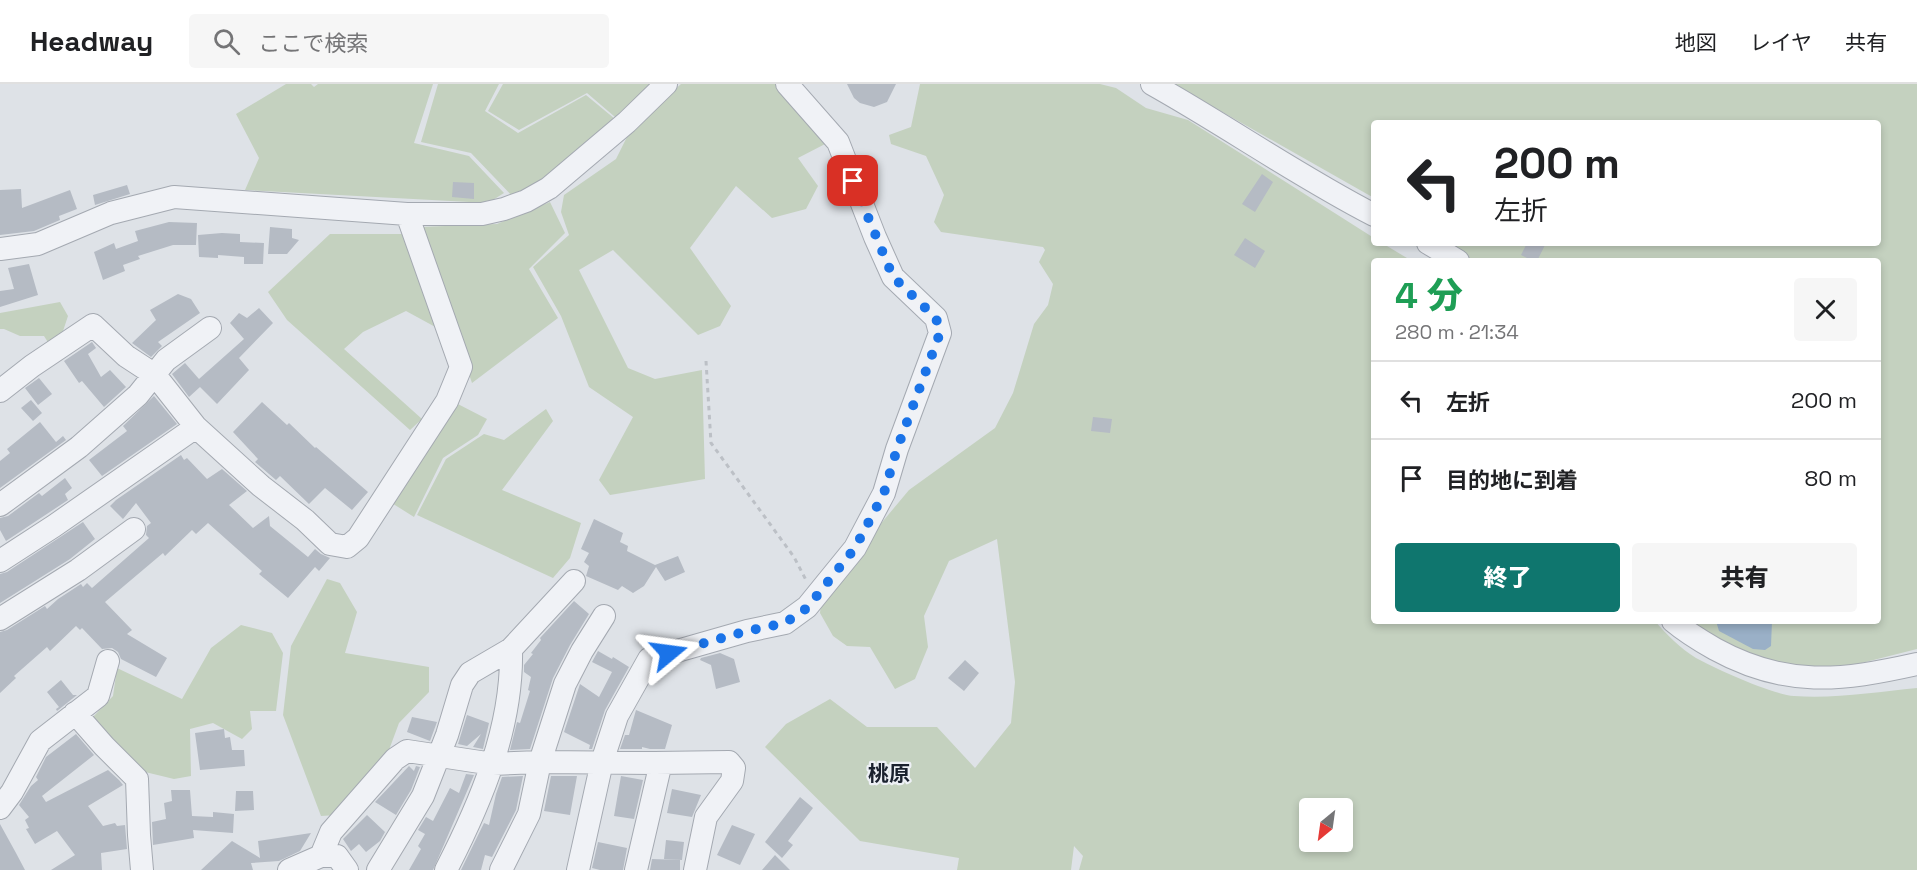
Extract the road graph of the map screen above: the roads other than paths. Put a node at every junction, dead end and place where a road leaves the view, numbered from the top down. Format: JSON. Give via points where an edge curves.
{"nodes":[{"id":1,"x":666,"y":84,"type":"edge"},
{"id":2,"x":787,"y":84,"type":"edge"},
{"id":3,"x":1152,"y":84,"type":"edge"},
{"id":4,"x":1371,"y":213,"type":"edge"},
{"id":5,"x":407,"y":214,"type":"junction"},
{"id":6,"x":1433,"y":246,"type":"edge"},
{"id":7,"x":0,"y":249,"type":"edge"},
{"id":8,"x":1453,"y":258,"type":"edge"},
{"id":9,"x":210,"y":328,"type":"dead end"},
{"id":10,"x":155,"y":375,"type":"junction"},
{"id":11,"x":0,"y":391,"type":"edge"},
{"id":12,"x":196,"y":427,"type":"junction"},
{"id":13,"x":0,"y":505,"type":"edge"},
{"id":14,"x":134,"y":529,"type":"dead end"},
{"id":15,"x":0,"y":561,"type":"edge"},
{"id":16,"x":574,"y":581,"type":"dead end"},
{"id":17,"x":604,"y":616,"type":"dead end"},
{"id":18,"x":0,"y":619,"type":"edge"},
{"id":19,"x":1676,"y":624,"type":"edge"},
{"id":20,"x":511,"y":649,"type":"junction"},
{"id":21,"x":108,"y":661,"type":"dead end"},
{"id":22,"x":1917,"y":664,"type":"edge"},
{"id":23,"x":75,"y":713,"type":"junction"},
{"id":24,"x":438,"y":758,"type":"junction"},
{"id":25,"x":540,"y":762,"type":"junction"},
{"id":26,"x":602,"y":762,"type":"junction"},
{"id":27,"x":655,"y":763,"type":"junction"},
{"id":28,"x":493,"y":765,"type":"junction"},
{"id":29,"x":0,"y":808,"type":"edge"},
{"id":30,"x":321,"y":856,"type":"junction"},
{"id":31,"x":142,"y":870,"type":"edge"},
{"id":32,"x":289,"y":870,"type":"edge"},
{"id":33,"x":347,"y":870,"type":"edge"},
{"id":34,"x":378,"y":870,"type":"edge"},
{"id":35,"x":446,"y":870,"type":"edge"},
{"id":36,"x":501,"y":870,"type":"edge"},
{"id":37,"x":578,"y":870,"type":"edge"},
{"id":38,"x":636,"y":870,"type":"edge"},
{"id":39,"x":695,"y":870,"type":"edge"}],
"edges":[{"from":1,"to":5,"type":"street","via":[[575,167],[526,201],[482,214]]},
{"from":2,"to":26,"type":"street","via":[[838,142],[893,277],[936,318],[940,333],[884,493],[855,548],[807,608],[785,623],[649,659],[617,716]]},
{"from":3,"to":4,"type":"street"},
{"from":5,"to":7,"type":"street","via":[[174,197],[111,213],[38,244]]},
{"from":5,"to":12,"type":"street","via":[[461,367],[447,401],[358,538],[347,547],[330,544]]},
{"from":6,"to":8,"type":"street"},
{"from":9,"to":10,"type":"street","via":[[166,360]]},
{"from":10,"to":11,"type":"street","via":[[126,356],[93,325]]},
{"from":10,"to":12,"type":"street"},
{"from":10,"to":13,"type":"street","via":[[79,447]]},
{"from":12,"to":15,"type":"street"},
{"from":14,"to":18,"type":"street"},
{"from":16,"to":20,"type":"street"},
{"from":17,"to":25,"type":"street","via":[[565,684]]},
{"from":19,"to":22,"type":"street","via":[[1729,656],[1788,676],[1847,677]]},
{"from":20,"to":24,"type":"street","via":[[470,673],[462,685]]},
{"from":20,"to":28,"type":"street","via":[[512,679]]},
{"from":21,"to":23,"type":"street","via":[[98,696]]},
{"from":23,"to":29,"type":"street","via":[[40,741]]},
{"from":23,"to":31,"type":"street","via":[[137,778]]},
{"from":24,"to":28,"type":"street"},
{"from":24,"to":30,"type":"street","via":[[407,751],[395,759],[331,832]]},
{"from":24,"to":34,"type":"street","via":[[423,796]]},
{"from":25,"to":26,"type":"street"},
{"from":25,"to":28,"type":"street"},
{"from":25,"to":36,"type":"street","via":[[529,814]]},
{"from":26,"to":27,"type":"street"},
{"from":26,"to":37,"type":"street"},
{"from":27,"to":38,"type":"street","via":[[659,771]]},
{"from":27,"to":39,"type":"street","via":[[729,762],[734,768],[732,782],[706,818]]},
{"from":28,"to":35,"type":"street"},
{"from":30,"to":32,"type":"street"},
{"from":30,"to":33,"type":"street","via":[[337,856]]}]}
